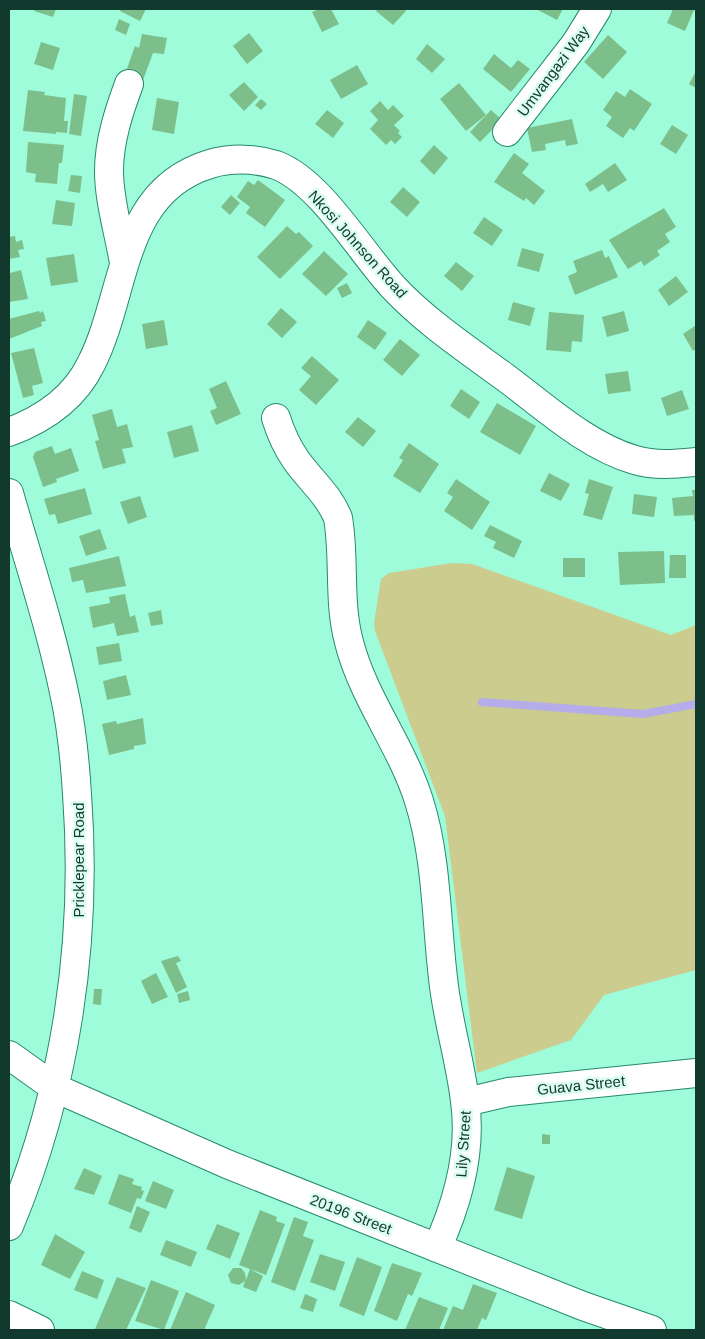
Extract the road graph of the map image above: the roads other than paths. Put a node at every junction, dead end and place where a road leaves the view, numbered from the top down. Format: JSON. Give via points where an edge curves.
{"nodes":[{"id":1,"x":597,"y":9,"type":"edge"},
{"id":2,"x":129,"y":84,"type":"dead end"},
{"id":3,"x":507,"y":132,"type":"dead end"},
{"id":4,"x":124,"y":263,"type":"junction"},
{"id":5,"x":276,"y":418,"type":"dead end"},
{"id":6,"x":9,"y":432,"type":"edge"},
{"id":7,"x":696,"y":462,"type":"edge"},
{"id":8,"x":9,"y":493,"type":"edge"},
{"id":9,"x":9,"y":1055,"type":"edge"},
{"id":10,"x":696,"y":1073,"type":"edge"},
{"id":11,"x":55,"y":1088,"type":"junction"},
{"id":12,"x":466,"y":1102,"type":"junction"},
{"id":13,"x":9,"y":1226,"type":"edge"},
{"id":14,"x":437,"y":1248,"type":"junction"},
{"id":15,"x":9,"y":1315,"type":"edge"},
{"id":16,"x":40,"y":1330,"type":"edge"},
{"id":17,"x":652,"y":1330,"type":"edge"}],
"edges":[{"from":1,"to":3,"type":"street","name":"Umvangazi Way","via":[[576,43]]},
{"from":2,"to":4,"type":"street","via":[[119,110],[109,169]]},
{"from":4,"to":6,"type":"street","name":"Nkosi Johnson Road","via":[[91,365],[76,387],[48,414]]},
{"from":4,"to":7,"type":"street","name":"Nkosi Johnson Road","via":[[148,209],[158,194],[175,180],[193,169],[220,161],[248,160],[279,166],[312,191],[339,218],[394,288],[437,326],[569,425],[602,446],[634,460],[664,465]]},
{"from":5,"to":12,"type":"street","name":"Lily Street","via":[[282,438],[333,506],[338,518],[348,641],[355,665],[419,800],[432,863],[446,1008]]},
{"from":8,"to":11,"type":"street","name":"Pricklepear Road","via":[[66,697],[75,772],[81,871],[78,933],[72,995]]},
{"from":9,"to":11,"type":"street","name":"20196 Street"},
{"from":10,"to":12,"type":"street","name":"Guava Street","via":[[508,1092]]},
{"from":11,"to":13,"type":"street","name":"Pricklepear Road","via":[[25,1188]]},
{"from":11,"to":14,"type":"street","name":"20196 Street","via":[[227,1164]]},
{"from":12,"to":14,"type":"street","name":"Lily Street","via":[[462,1176],[452,1216]]},
{"from":14,"to":17,"type":"street","name":"20196 Street"},
{"from":15,"to":16,"type":"street"}]}
